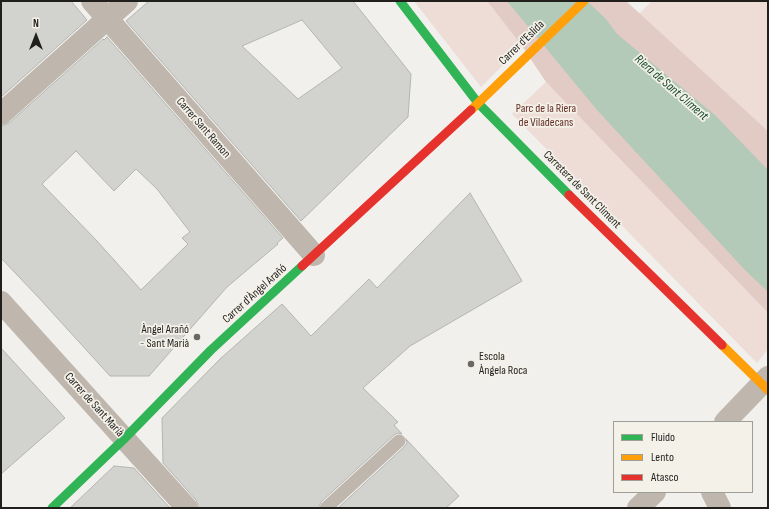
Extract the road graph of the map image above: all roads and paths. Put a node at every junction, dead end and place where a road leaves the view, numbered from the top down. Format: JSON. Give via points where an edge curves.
{"nodes":[{"id":1,"x":92,"y":1,"type":"edge"},
{"id":2,"x":128,"y":1,"type":"edge"},
{"id":3,"x":400,"y":1,"type":"edge"},
{"id":4,"x":584,"y":1,"type":"edge"},
{"id":5,"x":107,"y":19,"type":"junction"},
{"id":6,"x":478,"y":103,"type":"junction"},
{"id":7,"x":1,"y":114,"type":"edge"},
{"id":8,"x":314,"y":255,"type":"junction"},
{"id":9,"x":1,"y":302,"type":"edge"},
{"id":10,"x":766,"y":384,"type":"edge"},
{"id":11,"x":726,"y":421,"type":"edge"},
{"id":12,"x":124,"y":439,"type":"junction"},
{"id":13,"x":399,"y":441,"type":"dead end"},
{"id":14,"x":654,"y":493,"type":"edge"},
{"id":15,"x":712,"y":493,"type":"edge"},
{"id":16,"x":52,"y":508,"type":"edge"},
{"id":17,"x":188,"y":508,"type":"edge"},
{"id":18,"x":326,"y":508,"type":"edge"},
{"id":19,"x":638,"y":508,"type":"edge"},
{"id":20,"x":720,"y":508,"type":"edge"}],
"edges":[{"from":1,"to":5,"type":"street","name":"Carrer Sant Ramon"},
{"from":2,"to":5,"type":"street"},
{"from":3,"to":6,"type":"street","name":"Carretera de Sant Climent"},
{"from":4,"to":6,"type":"street","name":"Carrer d'Eslida"},
{"from":5,"to":7,"type":"street"},
{"from":5,"to":8,"type":"street","name":"Carrer Sant Ramon"},
{"from":6,"to":8,"type":"street","name":"Carrer d'Àngel Arañó"},
{"from":6,"to":10,"type":"street","name":"Carretera de Sant Climent","via":[[572,198]]},
{"from":8,"to":12,"type":"street","name":"Carrer d'Àngel Arañó","via":[[211,350]]},
{"from":9,"to":12,"type":"street","name":"Carrer de Sant Marià"},
{"from":10,"to":11,"type":"street"},
{"from":12,"to":16,"type":"street","name":"Carrer d'Àngel Arañó"},
{"from":12,"to":17,"type":"street","name":"Carrer de Sant Marià"},
{"from":13,"to":18,"type":"lane"},
{"from":14,"to":19,"type":"street"},
{"from":15,"to":20,"type":"street"}]}
